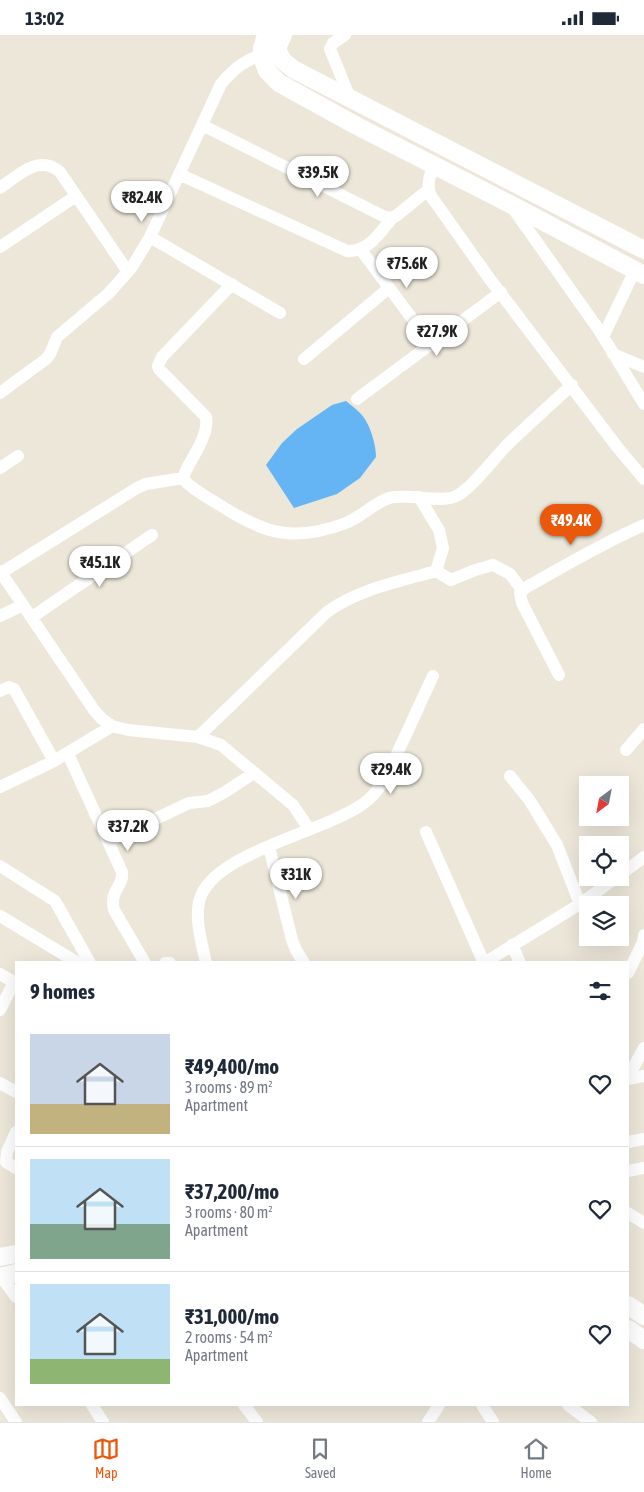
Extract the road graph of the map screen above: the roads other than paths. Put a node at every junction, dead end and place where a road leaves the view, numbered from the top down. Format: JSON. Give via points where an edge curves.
{"nodes":[{"id":1,"x":346,"y":35,"type":"edge"},
{"id":2,"x":272,"y":43,"type":"edge"},
{"id":3,"x":350,"y":98,"type":"junction"},
{"id":4,"x":202,"y":125,"type":"junction"},
{"id":5,"x":433,"y":165,"type":"junction"},
{"id":6,"x":179,"y":174,"type":"junction"},
{"id":7,"x":0,"y":188,"type":"edge"},
{"id":8,"x":428,"y":190,"type":"junction"},
{"id":9,"x":76,"y":196,"type":"junction"},
{"id":10,"x":542,"y":198,"type":"junction"},
{"id":11,"x":510,"y":204,"type":"junction"},
{"id":12,"x":532,"y":216,"type":"junction"},
{"id":13,"x":393,"y":217,"type":"junction"},
{"id":14,"x":150,"y":237,"type":"junction"},
{"id":15,"x":0,"y":247,"type":"edge"},
{"id":16,"x":361,"y":250,"type":"junction"},
{"id":17,"x":644,"y":250,"type":"edge"},
{"id":18,"x":128,"y":273,"type":"junction"},
{"id":19,"x":640,"y":273,"type":"edge"},
{"id":20,"x":232,"y":284,"type":"junction"},
{"id":21,"x":389,"y":288,"type":"junction"},
{"id":22,"x":501,"y":292,"type":"junction"},
{"id":23,"x":280,"y":313,"type":"dead end"},
{"id":24,"x":603,"y":337,"type":"junction"},
{"id":25,"x":431,"y":344,"type":"junction"},
{"id":26,"x":613,"y":354,"type":"junction"},
{"id":27,"x":304,"y":359,"type":"dead end"},
{"id":28,"x":644,"y":367,"type":"edge"},
{"id":29,"x":572,"y":385,"type":"junction"},
{"id":30,"x":0,"y":393,"type":"edge"},
{"id":31,"x":356,"y":399,"type":"dead end"},
{"id":32,"x":644,"y":404,"type":"edge"},
{"id":33,"x":18,"y":456,"type":"dead end"},
{"id":34,"x":0,"y":468,"type":"edge"},
{"id":35,"x":183,"y":478,"type":"junction"},
{"id":36,"x":644,"y":479,"type":"edge"},
{"id":37,"x":419,"y":497,"type":"junction"},
{"id":38,"x":644,"y":525,"type":"edge"},
{"id":39,"x":152,"y":535,"type":"dead end"},
{"id":40,"x":436,"y":571,"type":"junction"},
{"id":41,"x":1,"y":572,"type":"edge"},
{"id":42,"x":522,"y":590,"type":"junction"},
{"id":43,"x":22,"y":605,"type":"junction"},
{"id":44,"x":0,"y":616,"type":"edge"},
{"id":45,"x":32,"y":617,"type":"junction"},
{"id":46,"x":433,"y":675,"type":"dead end"},
{"id":47,"x":559,"y":675,"type":"dead end"},
{"id":48,"x":0,"y":691,"type":"edge"},
{"id":49,"x":112,"y":726,"type":"junction"},
{"id":50,"x":644,"y":729,"type":"edge"},
{"id":51,"x":198,"y":737,"type":"junction"},
{"id":52,"x":626,"y":750,"type":"dead end"},
{"id":53,"x":68,"y":753,"type":"junction"},
{"id":54,"x":54,"y":761,"type":"junction"},
{"id":55,"x":254,"y":773,"type":"junction"},
{"id":56,"x":510,"y":776,"type":"dead end"},
{"id":57,"x":0,"y":787,"type":"edge"},
{"id":58,"x":308,"y":829,"type":"junction"},
{"id":59,"x":426,"y":832,"type":"dead end"},
{"id":60,"x":109,"y":841,"type":"junction"},
{"id":61,"x":269,"y":847,"type":"junction"},
{"id":62,"x":644,"y":857,"type":"edge"},
{"id":63,"x":0,"y":866,"type":"edge"},
{"id":64,"x":629,"y":868,"type":"edge"},
{"id":65,"x":604,"y":886,"type":"edge"},
{"id":66,"x":591,"y":896,"type":"edge"},
{"id":67,"x":579,"y":901,"type":"edge"},
{"id":68,"x":579,"y":905,"type":"edge"},
{"id":69,"x":0,"y":916,"type":"edge"},
{"id":70,"x":644,"y":940,"type":"edge"},
{"id":71,"x":512,"y":945,"type":"junction"},
{"id":72,"x":75,"y":961,"type":"edge"},
{"id":73,"x":89,"y":961,"type":"edge"},
{"id":74,"x":145,"y":961,"type":"edge"},
{"id":75,"x":206,"y":961,"type":"edge"},
{"id":76,"x":303,"y":961,"type":"edge"},
{"id":77,"x":483,"y":961,"type":"edge"},
{"id":78,"x":487,"y":961,"type":"edge"},
{"id":79,"x":519,"y":961,"type":"edge"},
{"id":80,"x":629,"y":971,"type":"edge"},
{"id":81,"x":0,"y":974,"type":"edge"},
{"id":82,"x":15,"y":983,"type":"edge"},
{"id":83,"x":0,"y":1010,"type":"edge"},
{"id":84,"x":644,"y":1048,"type":"edge"},
{"id":85,"x":629,"y":1076,"type":"edge"},
{"id":86,"x":644,"y":1076,"type":"edge"},
{"id":87,"x":629,"y":1078,"type":"edge"},
{"id":88,"x":0,"y":1083,"type":"edge"},
{"id":89,"x":15,"y":1091,"type":"edge"},
{"id":90,"x":15,"y":1134,"type":"edge"},
{"id":91,"x":644,"y":1139,"type":"edge"},
{"id":92,"x":629,"y":1142,"type":"edge"},
{"id":93,"x":15,"y":1167,"type":"edge"},
{"id":94,"x":644,"y":1168,"type":"edge"},
{"id":95,"x":629,"y":1171,"type":"edge"},
{"id":96,"x":629,"y":1214,"type":"edge"},
{"id":97,"x":644,"y":1223,"type":"edge"},
{"id":98,"x":15,"y":1254,"type":"edge"},
{"id":99,"x":0,"y":1257,"type":"edge"},
{"id":100,"x":6,"y":1275,"type":"edge"},
{"id":101,"x":15,"y":1295,"type":"edge"},
{"id":102,"x":629,"y":1306,"type":"edge"},
{"id":103,"x":644,"y":1316,"type":"edge"},
{"id":104,"x":629,"y":1330,"type":"edge"},
{"id":105,"x":644,"y":1340,"type":"edge"},
{"id":106,"x":0,"y":1398,"type":"edge"},
{"id":107,"x":93,"y":1406,"type":"edge"},
{"id":108,"x":245,"y":1406,"type":"edge"},
{"id":109,"x":438,"y":1406,"type":"edge"},
{"id":110,"x":483,"y":1406,"type":"edge"},
{"id":111,"x":569,"y":1406,"type":"edge"},
{"id":112,"x":16,"y":1422,"type":"edge"},
{"id":113,"x":103,"y":1422,"type":"edge"},
{"id":114,"x":258,"y":1422,"type":"edge"},
{"id":115,"x":428,"y":1422,"type":"edge"},
{"id":116,"x":493,"y":1422,"type":"edge"},
{"id":117,"x":591,"y":1422,"type":"edge"}],
"edges":[{"from":1,"to":3,"type":"street","via":[[333,43],[330,49]]},
{"from":2,"to":3,"type":"main road","via":[[282,61],[293,69]]},
{"from":2,"to":4,"type":"street","via":[[233,69],[221,84]]},
{"from":2,"to":5,"type":"main road","via":[[267,71],[279,83]]},
{"from":3,"to":10,"type":"main road"},
{"from":4,"to":6,"type":"street"},
{"from":4,"to":13,"type":"street","via":[[383,216]]},
{"from":5,"to":8,"type":"street"},
{"from":5,"to":11,"type":"main road"},
{"from":6,"to":14,"type":"street"},
{"from":6,"to":16,"type":"street","via":[[347,251]]},
{"from":7,"to":9,"type":"street","via":[[40,164],[55,168]]},
{"from":8,"to":13,"type":"street"},
{"from":8,"to":22,"type":"street"},
{"from":9,"to":15,"type":"street"},
{"from":9,"to":18,"type":"street"},
{"from":10,"to":12,"type":"main road"},
{"from":10,"to":17,"type":"main road"},
{"from":11,"to":12,"type":"main road"},
{"from":11,"to":24,"type":"street"},
{"from":12,"to":19,"type":"main road"},
{"from":13,"to":16,"type":"street"},
{"from":14,"to":18,"type":"street"},
{"from":14,"to":20,"type":"street"},
{"from":16,"to":21,"type":"street"},
{"from":18,"to":30,"type":"street","via":[[61,333],[46,359]]},
{"from":19,"to":24,"type":"street"},
{"from":20,"to":23,"type":"street"},
{"from":20,"to":35,"type":"street","via":[[159,361],[159,369],[206,417],[205,435]]},
{"from":21,"to":25,"type":"street"},
{"from":21,"to":27,"type":"street"},
{"from":22,"to":25,"type":"street"},
{"from":22,"to":29,"type":"street"},
{"from":24,"to":26,"type":"street"},
{"from":25,"to":31,"type":"street"},
{"from":26,"to":28,"type":"street"},
{"from":26,"to":32,"type":"street"},
{"from":29,"to":36,"type":"street"},
{"from":29,"to":37,"type":"street","via":[[464,490],[453,497]]},
{"from":33,"to":34,"type":"street"},
{"from":35,"to":37,"type":"street","via":[[187,484],[238,517],[265,529],[292,534],[341,525],[387,499]]},
{"from":35,"to":41,"type":"street","via":[[137,488]]},
{"from":37,"to":40,"type":"street","via":[[438,530],[443,549]]},
{"from":38,"to":42,"type":"street"},
{"from":39,"to":45,"type":"street"},
{"from":40,"to":42,"type":"street","via":[[452,580],[493,565],[510,574]]},
{"from":40,"to":51,"type":"street","via":[[367,591],[326,612]]},
{"from":41,"to":43,"type":"street"},
{"from":42,"to":47,"type":"street","via":[[519,597]]},
{"from":43,"to":44,"type":"street"},
{"from":43,"to":45,"type":"street"},
{"from":45,"to":49,"type":"street","via":[[94,710]]},
{"from":46,"to":58,"type":"street","via":[[379,789],[367,801]]},
{"from":48,"to":54,"type":"street","via":[[10,687],[14,689]]},
{"from":49,"to":51,"type":"street"},
{"from":49,"to":53,"type":"street"},
{"from":50,"to":52,"type":"street"},
{"from":51,"to":55,"type":"street","via":[[221,745]]},
{"from":53,"to":54,"type":"street"},
{"from":53,"to":60,"type":"street"},
{"from":54,"to":57,"type":"street"},
{"from":55,"to":58,"type":"street","via":[[293,805]]},
{"from":55,"to":60,"type":"street","via":[[208,801],[189,803]]},
{"from":56,"to":67,"type":"street","via":[[557,845]]},
{"from":58,"to":61,"type":"street"},
{"from":59,"to":77,"type":"street"},
{"from":60,"to":74,"type":"street","via":[[122,876],[113,895],[114,911]]},
{"from":61,"to":75,"type":"street","via":[[230,866],[208,884],[198,911]]},
{"from":61,"to":76,"type":"street","via":[[292,940]]},
{"from":62,"to":64,"type":"street"},
{"from":63,"to":73,"type":"street","via":[[55,901]]},
{"from":65,"to":66,"type":"street"},
{"from":68,"to":71,"type":"street"},
{"from":69,"to":72,"type":"street"},
{"from":70,"to":80,"type":"street"},
{"from":71,"to":78,"type":"street"},
{"from":71,"to":79,"type":"street"},
{"from":81,"to":82,"type":"street"},
{"from":82,"to":83,"type":"street"},
{"from":84,"to":85,"type":"street"},
{"from":86,"to":87,"type":"street"},
{"from":88,"to":89,"type":"street"},
{"from":90,"to":93,"type":"street","via":[[6,1162]]},
{"from":91,"to":92,"type":"street"},
{"from":94,"to":95,"type":"street"},
{"from":96,"to":97,"type":"street"},
{"from":98,"to":99,"type":"main road"},
{"from":100,"to":101,"type":"street"},
{"from":102,"to":103,"type":"main road"},
{"from":104,"to":105,"type":"main road"},
{"from":106,"to":112,"type":"street"},
{"from":107,"to":113,"type":"street"},
{"from":108,"to":114,"type":"street"},
{"from":109,"to":115,"type":"street"},
{"from":110,"to":116,"type":"street"},
{"from":111,"to":117,"type":"street"}]}
